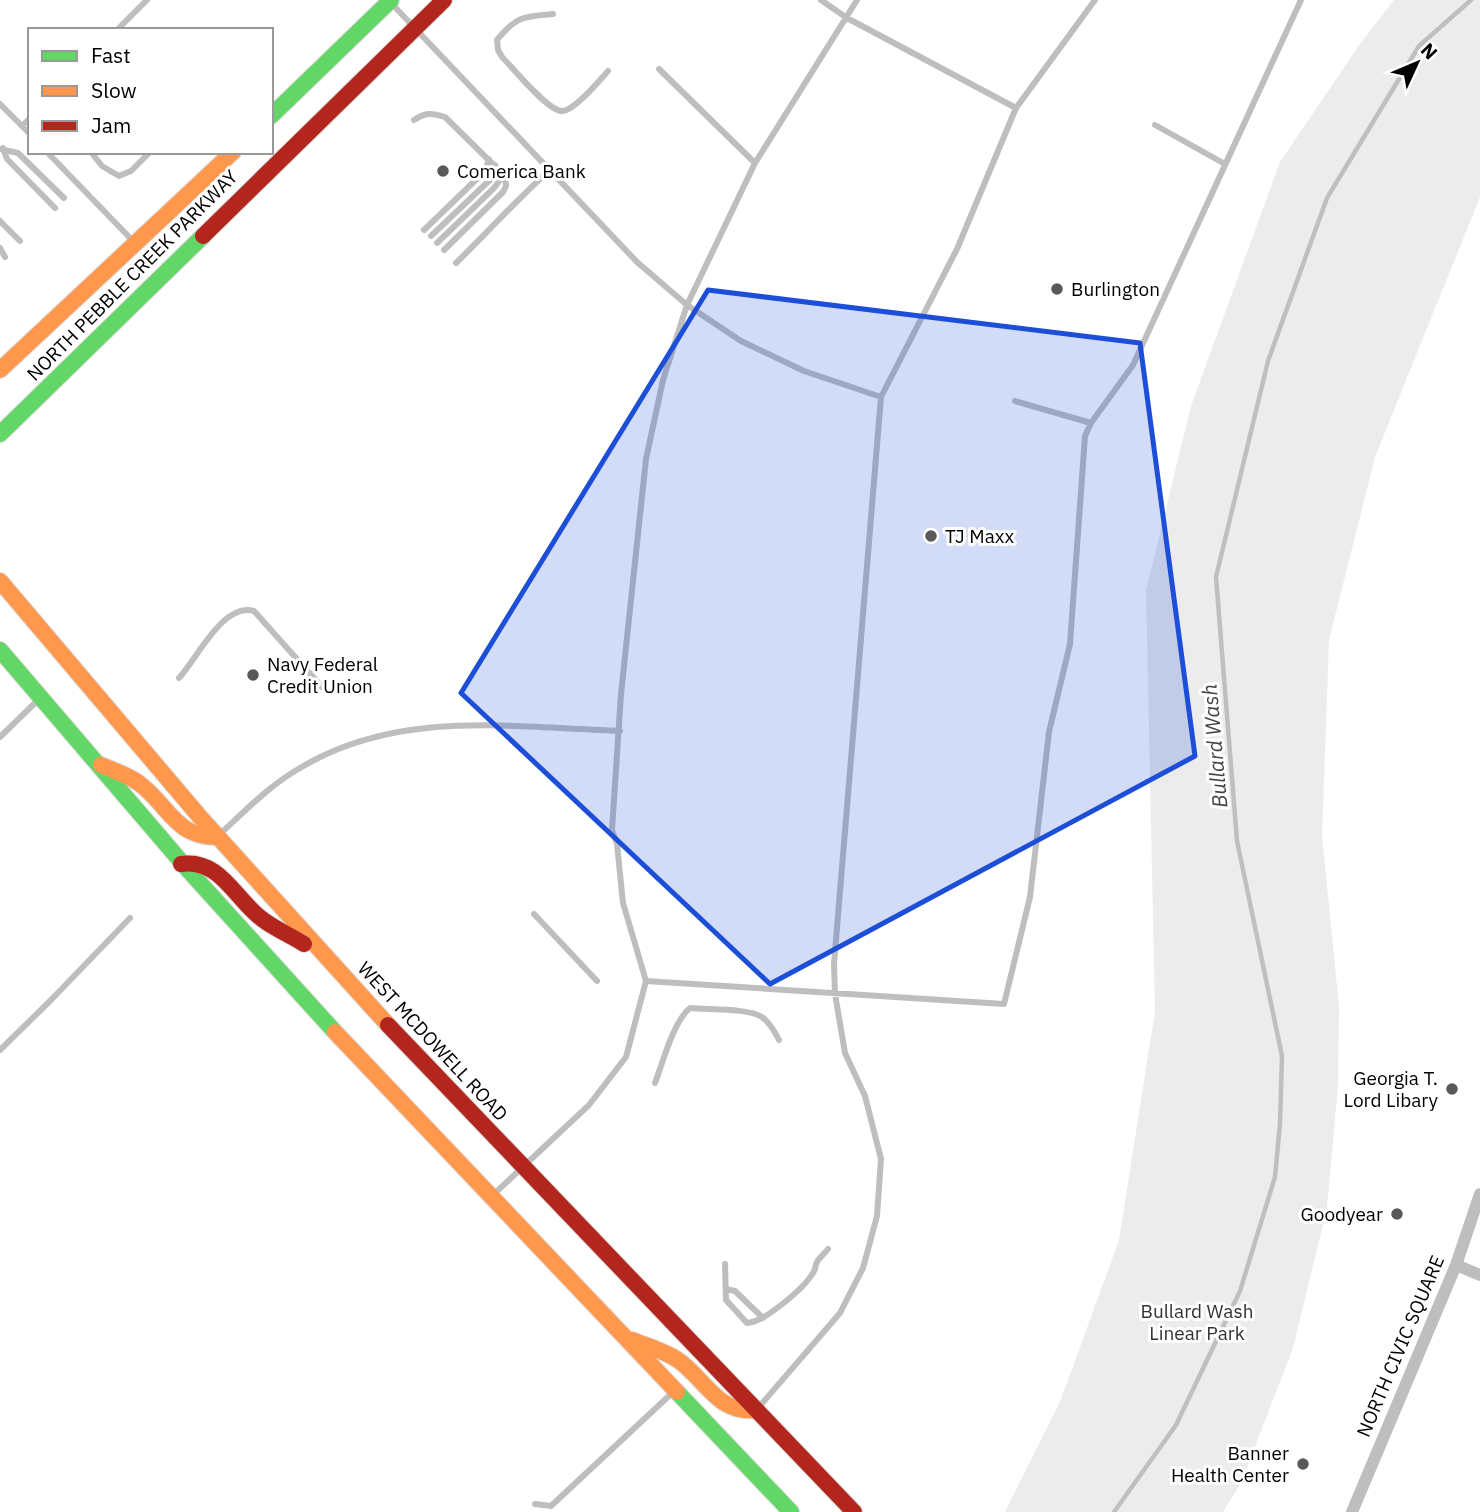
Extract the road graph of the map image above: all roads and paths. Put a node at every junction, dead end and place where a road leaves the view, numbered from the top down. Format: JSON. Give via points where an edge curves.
{"nodes":[{"id":1,"x":147,"y":0,"type":"edge"},
{"id":2,"x":444,"y":0,"type":"edge"},
{"id":3,"x":821,"y":0,"type":"edge"},
{"id":4,"x":857,"y":0,"type":"edge"},
{"id":5,"x":1095,"y":0,"type":"edge"},
{"id":6,"x":1301,"y":0,"type":"edge"},
{"id":7,"x":390,"y":1,"type":"edge"},
{"id":8,"x":553,"y":14,"type":"dead end"},
{"id":9,"x":847,"y":18,"type":"junction"},
{"id":10,"x":119,"y":28,"type":"edge"},
{"id":11,"x":415,"y":28,"type":"junction"},
{"id":12,"x":659,"y":69,"type":"dead end"},
{"id":13,"x":608,"y":71,"type":"dead end"},
{"id":14,"x":0,"y":104,"type":"edge"},
{"id":15,"x":1016,"y":108,"type":"junction"},
{"id":16,"x":273,"y":114,"type":"edge"},
{"id":17,"x":28,"y":120,"type":"edge"},
{"id":18,"x":414,"y":120,"type":"dead end"},
{"id":19,"x":1155,"y":125,"type":"dead end"},
{"id":20,"x":22,"y":126,"type":"junction"},
{"id":21,"x":28,"y":132,"type":"edge"},
{"id":22,"x":2,"y":149,"type":"edge"},
{"id":23,"x":49,"y":154,"type":"edge"},
{"id":24,"x":93,"y":154,"type":"edge"},
{"id":25,"x":148,"y":154,"type":"edge"},
{"id":26,"x":231,"y":154,"type":"edge"},
{"id":27,"x":489,"y":159,"type":"junction"},
{"id":28,"x":755,"y":163,"type":"junction"},
{"id":29,"x":1225,"y":164,"type":"junction"},
{"id":30,"x":495,"y":165,"type":"junction"},
{"id":31,"x":550,"y":170,"type":"junction"},
{"id":32,"x":501,"y":171,"type":"junction"},
{"id":33,"x":64,"y":198,"type":"dead end"},
{"id":34,"x":55,"y":208,"type":"dead end"},
{"id":35,"x":0,"y":221,"type":"edge"},
{"id":36,"x":424,"y":230,"type":"dead end"},
{"id":37,"x":431,"y":236,"type":"dead end"},
{"id":38,"x":20,"y":241,"type":"dead end"},
{"id":39,"x":437,"y":243,"type":"dead end"},
{"id":40,"x":136,"y":244,"type":"junction"},
{"id":41,"x":0,"y":248,"type":"edge"},
{"id":42,"x":444,"y":250,"type":"dead end"},
{"id":43,"x":5,"y":257,"type":"dead end"},
{"id":44,"x":456,"y":263,"type":"dead end"},
{"id":45,"x":687,"y":305,"type":"junction"},
{"id":46,"x":0,"y":370,"type":"edge"},
{"id":47,"x":881,"y":397,"type":"junction"},
{"id":48,"x":1016,"y":401,"type":"dead end"},
{"id":49,"x":1091,"y":423,"type":"junction"},
{"id":50,"x":0,"y":434,"type":"edge"},
{"id":51,"x":0,"y":581,"type":"edge"},
{"id":52,"x":0,"y":650,"type":"edge"},
{"id":53,"x":179,"y":678,"type":"dead end"},
{"id":54,"x":322,"y":687,"type":"dead end"},
{"id":55,"x":40,"y":698,"type":"junction"},
{"id":56,"x":620,"y":731,"type":"junction"},
{"id":57,"x":0,"y":737,"type":"edge"},
{"id":58,"x":93,"y":761,"type":"junction"},
{"id":59,"x":218,"y":837,"type":"junction"},
{"id":60,"x":181,"y":864,"type":"junction"},
{"id":61,"x":534,"y":914,"type":"dead end"},
{"id":62,"x":130,"y":918,"type":"dead end"},
{"id":63,"x":324,"y":956,"type":"junction"},
{"id":64,"x":597,"y":981,"type":"dead end"},
{"id":65,"x":646,"y":981,"type":"junction"},
{"id":66,"x":835,"y":995,"type":"junction"},
{"id":67,"x":779,"y":1040,"type":"dead end"},
{"id":68,"x":0,"y":1050,"type":"edge"},
{"id":69,"x":655,"y":1083,"type":"dead end"},
{"id":70,"x":523,"y":1167,"type":"junction"},
{"id":71,"x":1480,"y":1194,"type":"edge"},
{"id":72,"x":490,"y":1198,"type":"junction"},
{"id":73,"x":828,"y":1249,"type":"dead end"},
{"id":74,"x":725,"y":1264,"type":"dead end"},
{"id":75,"x":1456,"y":1265,"type":"junction"},
{"id":76,"x":1480,"y":1275,"type":"edge"},
{"id":77,"x":726,"y":1289,"type":"junction"},
{"id":78,"x":763,"y":1318,"type":"junction"},
{"id":79,"x":621,"y":1334,"type":"junction"},
{"id":80,"x":676,"y":1390,"type":"junction"},
{"id":81,"x":755,"y":1410,"type":"junction"},
{"id":82,"x":535,"y":1504,"type":"dead end"},
{"id":83,"x":792,"y":1512,"type":"edge"},
{"id":84,"x":854,"y":1512,"type":"edge"},
{"id":85,"x":1352,"y":1512,"type":"edge"}],
"edges":[{"from":1,"to":10,"type":"lane"},
{"from":2,"to":11,"type":"main road","name":"NORTH PEBBLE CREEK PARKWAY"},
{"from":3,"to":9,"type":"lane"},
{"from":4,"to":9,"type":"lane"},
{"from":5,"to":15,"type":"lane"},
{"from":6,"to":29,"type":"lane"},
{"from":7,"to":11,"type":"lane"},
{"from":7,"to":16,"type":"main road"},
{"from":8,"to":13,"type":"lane","via":[[524,16],[497,40],[502,57],[545,102],[556,110],[575,106]]},
{"from":9,"to":15,"type":"lane"},
{"from":9,"to":28,"type":"lane"},
{"from":11,"to":31,"type":"lane"},
{"from":11,"to":50,"type":"main road","name":"NORTH PEBBLE CREEK PARKWAY"},
{"from":12,"to":28,"type":"lane"},
{"from":14,"to":20,"type":"lane"},
{"from":15,"to":47,"type":"lane","via":[[957,249]]},
{"from":17,"to":20,"type":"lane"},
{"from":18,"to":27,"type":"lane","via":[[433,113],[445,117]]},
{"from":19,"to":29,"type":"lane"},
{"from":20,"to":21,"type":"lane"},
{"from":22,"to":33,"type":"lane","via":[[18,153]]},
{"from":22,"to":34,"type":"lane"},
{"from":23,"to":40,"type":"lane"},
{"from":24,"to":25,"type":"lane","via":[[119,176]]},
{"from":26,"to":40,"type":"main road","name":"NORTH PEBBLE CREEK PARKWAY"},
{"from":27,"to":30,"type":"lane"},
{"from":27,"to":36,"type":"lane","via":[[485,171]]},
{"from":28,"to":45,"type":"lane"},
{"from":29,"to":49,"type":"lane","via":[[1133,366]]},
{"from":30,"to":32,"type":"lane"},
{"from":30,"to":37,"type":"lane","via":[[492,178]]},
{"from":31,"to":44,"type":"lane"},
{"from":31,"to":45,"type":"lane","via":[[637,262]]},
{"from":32,"to":39,"type":"lane","via":[[494,188]]},
{"from":32,"to":42,"type":"lane","via":[[506,181],[503,192]]},
{"from":35,"to":38,"type":"lane"},
{"from":40,"to":46,"type":"main road","name":"NORTH PEBBLE CREEK PARKWAY"},
{"from":41,"to":43,"type":"lane"},
{"from":45,"to":47,"type":"lane","via":[[741,341],[791,365]]},
{"from":45,"to":56,"type":"lane","via":[[663,380],[646,459]]},
{"from":47,"to":66,"type":"lane"},
{"from":48,"to":49,"type":"lane"},
{"from":49,"to":66,"type":"lane","via":[[1085,436],[1070,644],[1049,732],[1030,897],[1003,1004]]},
{"from":51,"to":59,"type":"main road","name":"WEST MCDOWELL ROAD"},
{"from":52,"to":55,"type":"main road"},
{"from":53,"to":54,"type":"lane","via":[[205,639],[246,609],[254,611]]},
{"from":55,"to":57,"type":"lane"},
{"from":55,"to":58,"type":"main road"},
{"from":56,"to":59,"type":"lane","via":[[442,725],[362,740],[286,777]]},
{"from":56,"to":65,"type":"lane","via":[[612,830],[623,903]]},
{"from":58,"to":59,"type":"main road","via":[[141,783],[189,834]]},
{"from":58,"to":60,"type":"main road"},
{"from":59,"to":63,"type":"main road","name":"WEST MCDOWELL ROAD"},
{"from":60,"to":63,"type":"main road","via":[[190,861],[212,868],[260,917]]},
{"from":60,"to":72,"type":"main road"},
{"from":61,"to":64,"type":"lane"},
{"from":62,"to":68,"type":"lane"},
{"from":63,"to":70,"type":"main road","name":"WEST MCDOWELL ROAD"},
{"from":65,"to":66,"type":"lane"},
{"from":65,"to":70,"type":"lane","via":[[626,1057],[589,1105]]},
{"from":66,"to":81,"type":"lane","via":[[845,1053],[865,1097],[881,1159],[877,1216],[863,1268],[840,1313]]},
{"from":67,"to":69,"type":"lane","via":[[771,1026],[752,1013],[691,1008],[678,1025]]},
{"from":70,"to":72,"type":"lane"},
{"from":70,"to":81,"type":"main road","name":"WEST MCDOWELL ROAD"},
{"from":71,"to":75,"type":"street","name":"NORTH CIVIC SQUARE"},
{"from":72,"to":79,"type":"main road"},
{"from":73,"to":78,"type":"lane","via":[[814,1272]]},
{"from":74,"to":77,"type":"lane"},
{"from":75,"to":76,"type":"street"},
{"from":75,"to":85,"type":"street","name":"NORTH CIVIC SQUARE"},
{"from":77,"to":78,"type":"lane","via":[[735,1291]]},
{"from":77,"to":78,"type":"lane","via":[[726,1300],[747,1322]]},
{"from":79,"to":80,"type":"main road"},
{"from":79,"to":81,"type":"main road","via":[[680,1361],[729,1410]]},
{"from":80,"to":82,"type":"lane","via":[[551,1506]]},
{"from":80,"to":83,"type":"main road"},
{"from":81,"to":84,"type":"main road","name":"WEST MCDOWELL ROAD"}]}
